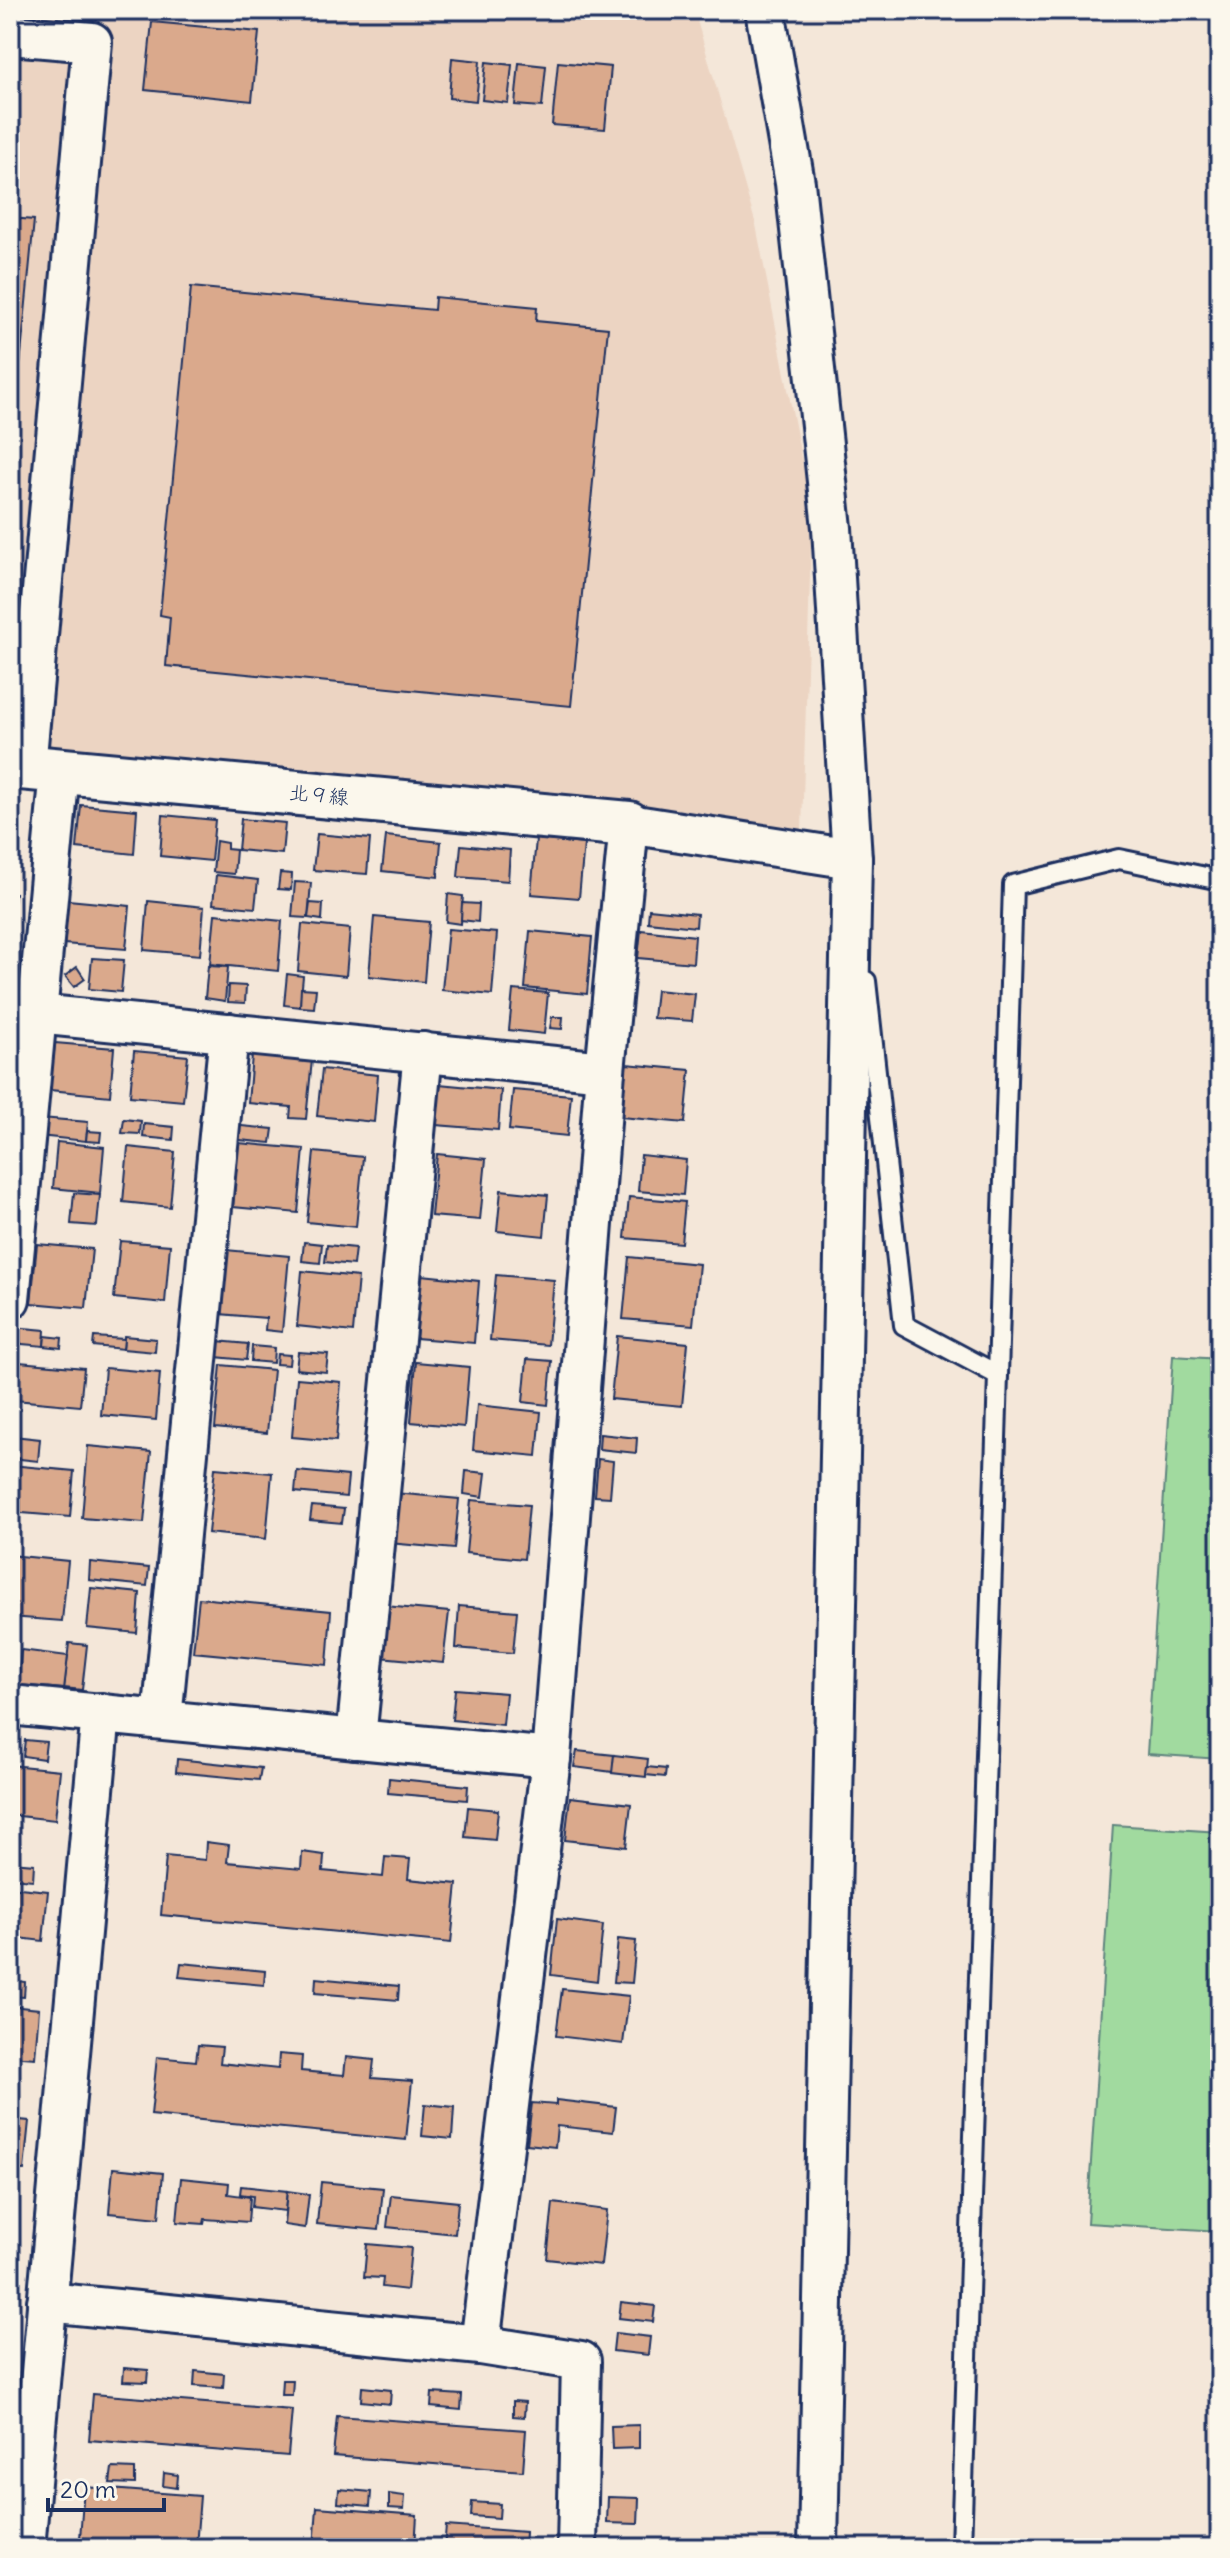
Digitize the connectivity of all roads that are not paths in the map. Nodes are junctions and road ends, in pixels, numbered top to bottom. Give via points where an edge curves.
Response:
1 (765, 10) edge
2 (10, 35) edge
3 (32, 768) edge
4 (629, 824) junction
5 (852, 859) junction
6 (1220, 880) edge
7 (37, 1014) junction
8 (229, 1033) junction
9 (423, 1052) junction
10 (605, 1071) junction
11 (10, 1299) edge
12 (998, 1375) junction
13 (10, 1705) edge
14 (101, 1713) junction
15 (162, 1719) junction
16 (356, 1739) junction
17 (551, 1758) junction
18 (47, 2302) junction
19 (480, 2345) junction
20 (23, 2429) edge
21 (25, 2548) edge
22 (577, 2548) edge
23 (818, 2548) edge
24 (961, 2548) edge

1 - 5 street via 795,183 828,497
2 - 3 street via 92,42
3 - 4 street, 北９線
3 - 7 street
4 - 5 street
4 - 10 street
5 - 12 lane via 904,1325
5 - 23 street
6 - 12 lane via 1119,859 1013,885
7 - 8 street
7 - 11 street
8 - 9 street
8 - 15 street
9 - 10 street
9 - 16 street
10 - 17 street
12 - 24 lane
13 - 14 street
14 - 15 street
14 - 18 street
15 - 16 street
16 - 17 street
17 - 19 street
18 - 19 street
18 - 20 street
19 - 22 street via 581,2361
20 - 21 street

